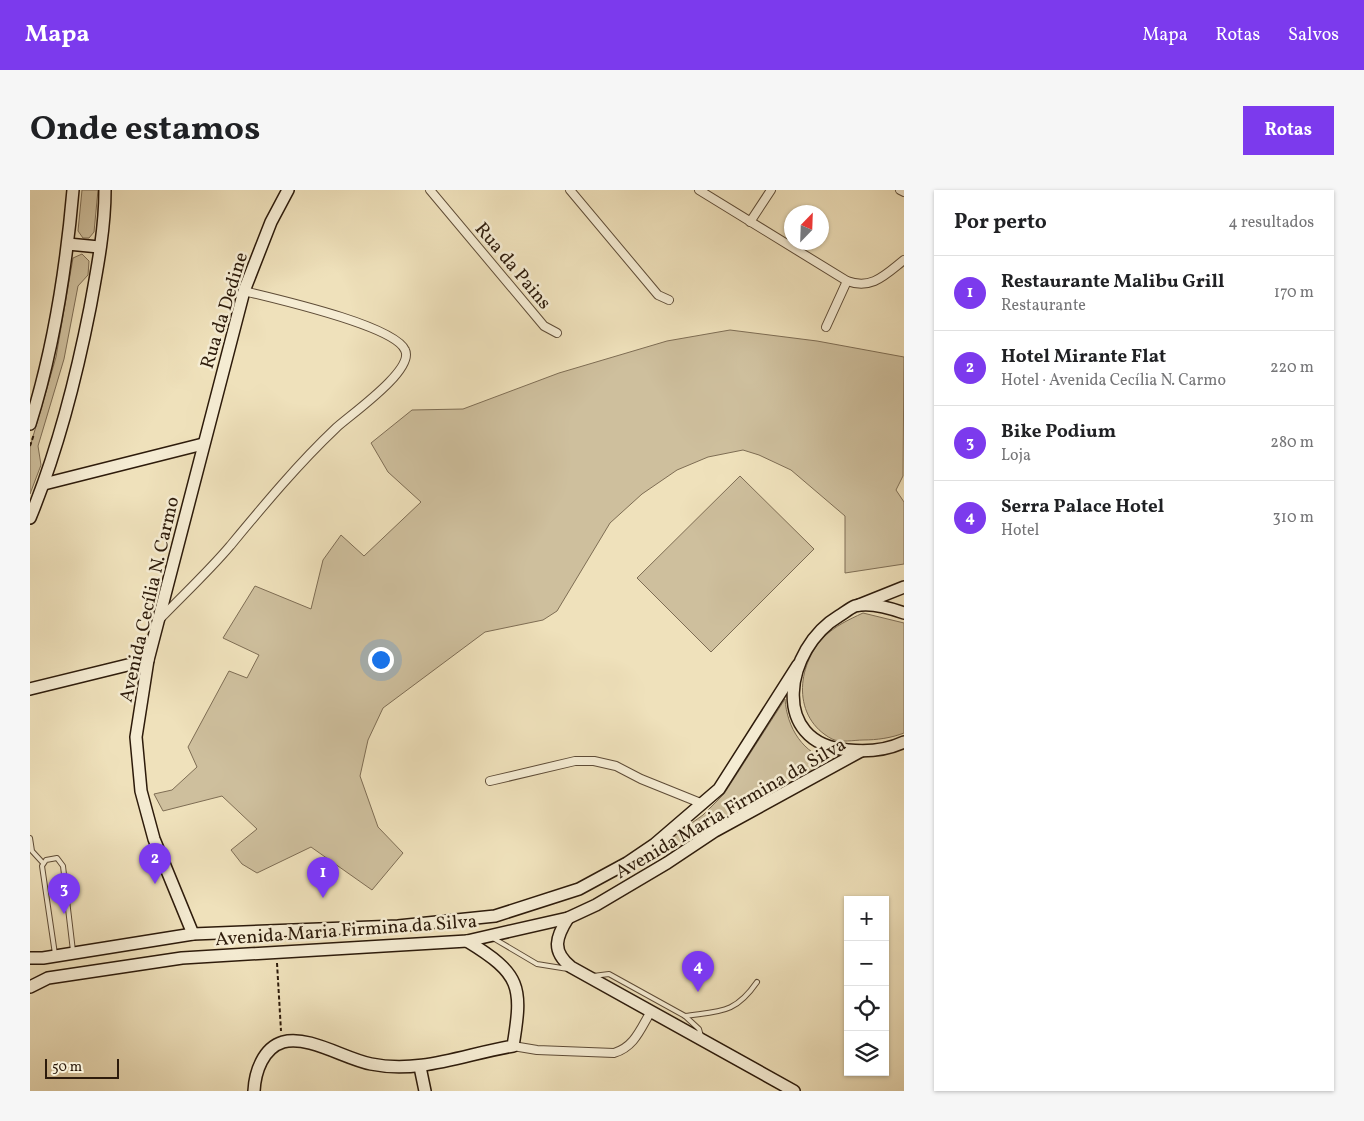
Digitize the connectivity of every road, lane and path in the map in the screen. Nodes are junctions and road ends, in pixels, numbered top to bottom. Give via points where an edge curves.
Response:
1 (73, 190) edge
2 (105, 190) edge
3 (288, 190) edge
4 (430, 190) edge
5 (570, 190) edge
6 (699, 190) edge
7 (771, 190) edge
8 (900, 190) edge
9 (904, 192) edge
10 (750, 222) junction
11 (68, 244) junction
12 (99, 248) junction
13 (904, 260) edge
14 (847, 281) junction
15 (244, 291) junction
16 (669, 300) dead end
17 (826, 327) dead end
18 (556, 333) dead end
19 (30, 424) edge
20 (203, 444) junction
21 (44, 484) junction
22 (30, 518) edge
23 (904, 587) edge
24 (855, 606) junction
25 (904, 613) edge
26 (158, 621) junction
27 (148, 660) junction
28 (798, 665) junction
29 (30, 689) edge
30 (901, 746) edge
31 (861, 751) junction
32 (490, 780) dead end
33 (703, 804) junction
34 (30, 838) edge
35 (655, 844) junction
36 (43, 863) junction
37 (668, 863) junction
38 (495, 916) junction
39 (568, 918) junction
40 (193, 934) junction
41 (496, 935) junction
42 (180, 937) junction
43 (467, 941) junction
44 (100, 949) junction
45 (277, 951) junction
46 (74, 952) junction
47 (56, 956) junction
48 (30, 958) edge
49 (182, 958) junction
50 (102, 970) junction
51 (575, 970) junction
52 (77, 973) junction
53 (587, 977) junction
54 (756, 982) dead end
55 (30, 987) edge
56 (650, 1013) junction
57 (685, 1016) junction
58 (703, 1041) junction
59 (282, 1042) junction
60 (513, 1046) junction
61 (420, 1067) junction
62 (254, 1091) edge
63 (424, 1091) edge
64 (794, 1091) edge

1 - 11 main road
2 - 12 main road
3 - 15 main road, Rua da Dedine via 271,222
4 - 18 street, Rua da Pains via 544,326
5 - 16 street via 658,295
6 - 10 street
7 - 10 street
8 - 9 street
10 - 14 street
11 - 12 main road
11 - 19 main road via 45,377
12 - 21 main road via 82,347
13 - 14 street via 869,284
14 - 17 street
15 - 20 main road, Rua da Dedine
15 - 26 street via 349,319 397,340 407,358 403,367 308,456 228,548
20 - 21 main road
20 - 26 main road, Avenida Cecília N. Carmo
21 - 22 main road
23 - 24 main road
24 - 25 main road via 886,607
24 - 28 main road, Avenida Maria Firmina da Silva via 831,621 816,636
26 - 27 main road, Avenida Cecília N. Carmo
27 - 29 main road
27 - 40 main road, Avenida Cecília N. Carmo via 136,737 141,791 154,838
28 - 31 main road via 792,682 792,696 795,714 806,730 820,742 833,747
28 - 33 main road, Avenida Maria Firmina da Silva via 735,766 719,789
30 - 31 main road
31 - 37 main road, Avenida Maria Firmina da Silva via 715,832
32 - 33 street via 576,761 594,761 616,766
33 - 35 main road, Avenida Maria Firmina da Silva
34 - 36 lane via 32,851
35 - 37 main road
35 - 38 main road, Avenida Maria Firmina da Silva via 579,889
36 - 46 lane via 56,858 63,866
36 - 47 lane
37 - 39 main road, Avenida Maria Firmina da Silva
38 - 40 main road, Avenida Maria Firmina da Silva via 398,926
38 - 41 main road
39 - 41 main road, Avenida Maria Firmina da Silva
39 - 51 main road via 560,930 558,952 562,960
40 - 42 main road, Avenida Maria Firmina da Silva
41 - 43 main road, Avenida Maria Firmina da Silva
41 - 51 lane via 537,964
42 - 44 main road, Avenida Maria Firmina da Silva
42 - 49 main road
43 - 45 main road, Avenida Maria Firmina da Silva
43 - 60 main road via 496,961 517,987 519,1004
44 - 46 main road, Avenida Maria Firmina da Silva
44 - 50 main road
45 - 49 main road, Avenida Maria Firmina da Silva
45 - 59 path
46 - 47 main road, Avenida Maria Firmina da Silva
46 - 52 main road
47 - 48 main road, Avenida Maria Firmina da Silva
49 - 50 main road, Avenida Maria Firmina da Silva
50 - 52 main road, Avenida Maria Firmina da Silva
51 - 53 main road
52 - 55 main road, Avenida Maria Firmina da Silva via 48,978
53 - 56 main road
53 - 57 lane via 609,974
54 - 57 lane via 734,1007
56 - 58 main road
56 - 60 street via 632,1043 614,1053
57 - 58 lane via 699,1028
58 - 64 main road
59 - 61 main road via 294,1040 318,1045 370,1064
59 - 62 main road via 270,1050 259,1064
60 - 61 main road
61 - 63 main road

